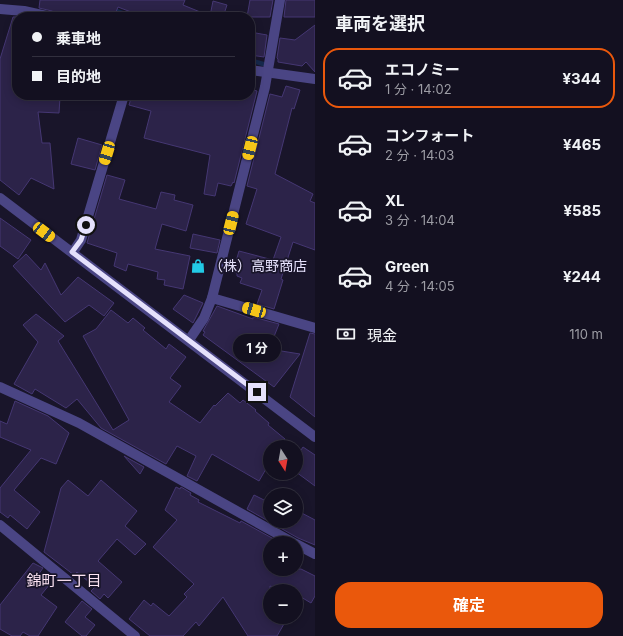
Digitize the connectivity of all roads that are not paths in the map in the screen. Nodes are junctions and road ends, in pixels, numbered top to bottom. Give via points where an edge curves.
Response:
1 (280, 0) edge
2 (0, 9) edge
3 (28, 12) edge
4 (255, 71) edge
5 (268, 72) junction
6 (315, 79) edge
7 (123, 100) edge
8 (0, 198) edge
9 (72, 252) junction
10 (212, 298) junction
11 (315, 328) edge
12 (188, 340) junction
13 (0, 387) edge
14 (315, 436) edge
15 (0, 525) edge
16 (282, 536) edge
17 (303, 547) edge
18 (315, 554) edge
19 (135, 636) edge

1 - 5 street
2 - 3 street
4 - 5 street
5 - 6 street
5 - 10 street
7 - 9 street via 81,240
8 - 9 street
9 - 12 street
10 - 11 street
10 - 12 street via 204,318
12 - 14 street
13 - 16 street via 79,423
15 - 19 street
17 - 18 street

